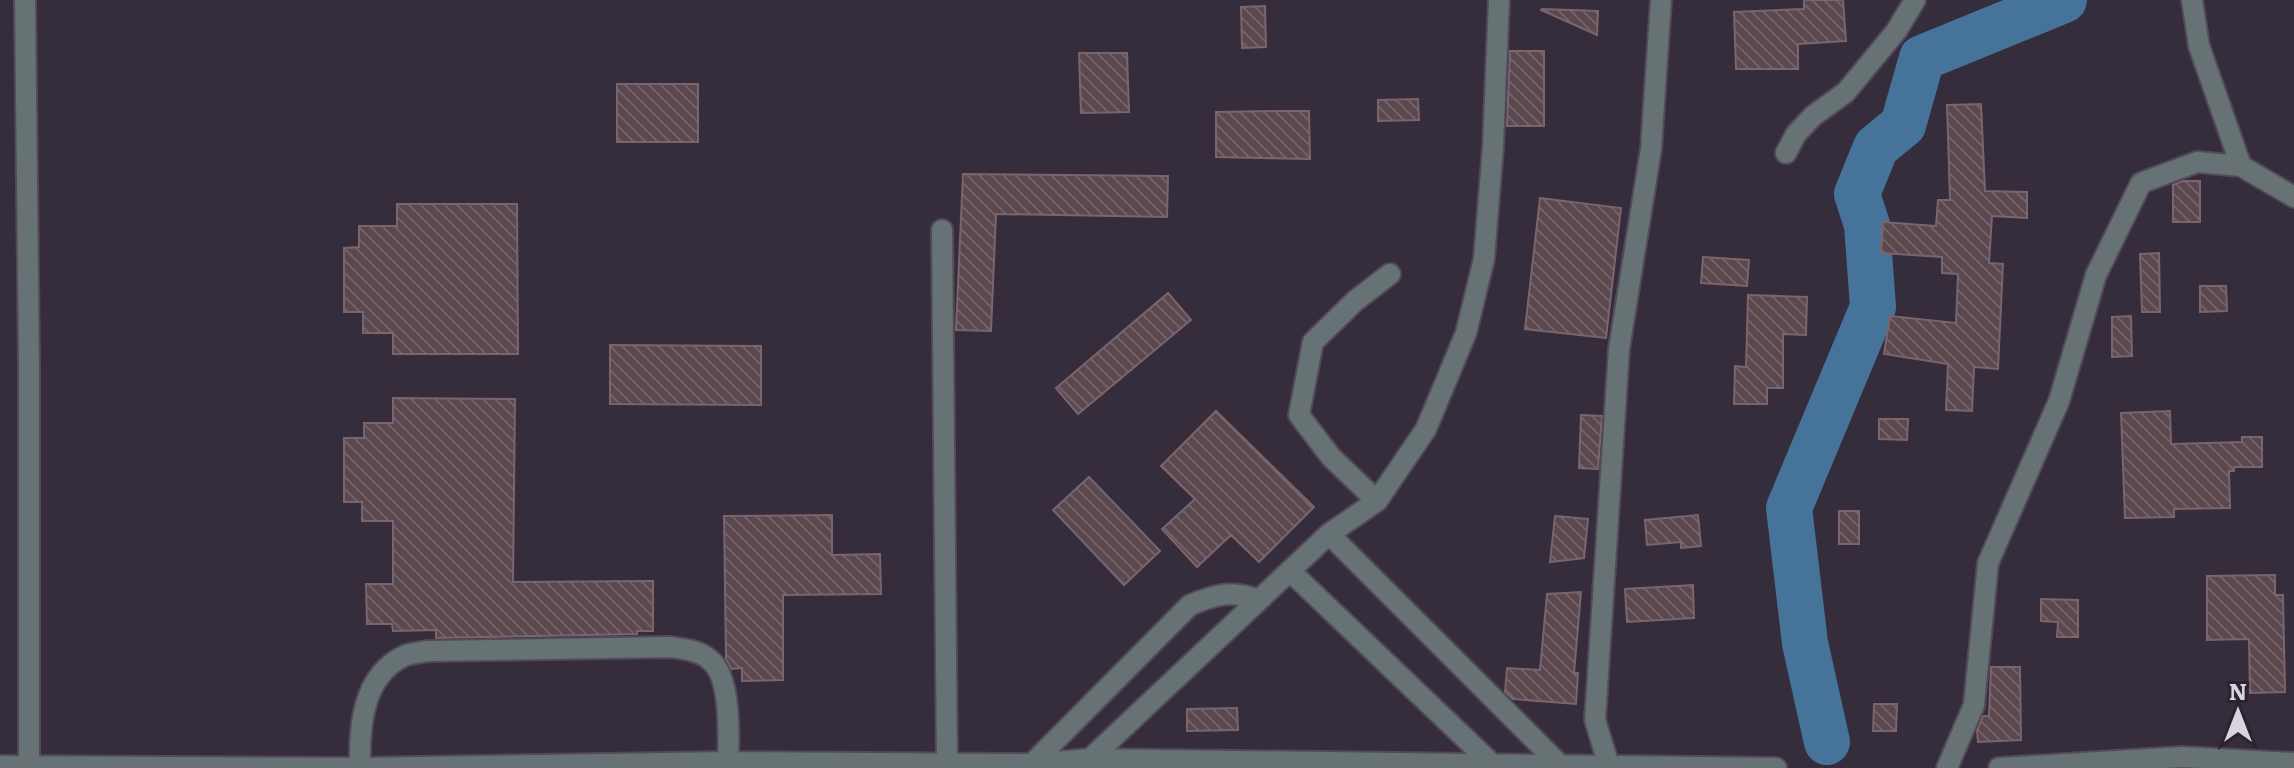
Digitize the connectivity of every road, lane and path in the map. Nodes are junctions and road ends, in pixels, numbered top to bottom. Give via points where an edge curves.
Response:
1 (25, 0) edge
2 (1499, 0) edge
3 (1661, 0) edge
4 (1915, 0) edge
5 (2192, 0) edge
6 (1786, 153) dead end
7 (2241, 166) junction
8 (2294, 197) edge
9 (942, 230) dead end
10 (1390, 274) dead end
11 (1377, 501) junction
12 (1329, 534) junction
13 (1290, 571) junction
14 (1259, 600) junction
15 (1090, 759) junction
16 (2294, 763) edge
17 (733, 764) edge
18 (947, 764) junction
19 (1032, 764) junction
20 (1492, 764) junction
21 (0, 766) edge
22 (1561, 766) edge
23 (1609, 766) junction
24 (29, 768) edge
25 (360, 768) edge
26 (1776, 768) edge
27 (1947, 768) edge
28 (1999, 768) edge
29 (2017, 768) edge

1 - 24 street
2 - 11 street via 1484,259 1466,333 1426,429
3 - 23 street via 1651,149 1619,349 1595,720
4 - 6 street via 1846,92 1813,116
5 - 7 street via 2199,46
7 - 8 street
7 - 27 street via 2197,162 2141,183 2096,275 2059,401 1988,563 1974,705
9 - 18 street
10 - 11 street via 1313,342 1299,415 1331,457
11 - 12 street
12 - 13 street
12 - 22 street
13 - 14 street
13 - 20 street
14 - 15 street
14 - 19 street via 1218,594 1190,605
15 - 19 street
15 - 20 street
16 - 29 street via 2182,757
17 - 18 street
17 - 25 street
17 - 25 street via 724,684 712,661 669,647 429,651 404,656 367,698 359,731
18 - 19 street
20 - 22 street
21 - 24 street
22 - 23 street
23 - 26 street
24 - 25 street
28 - 29 street

